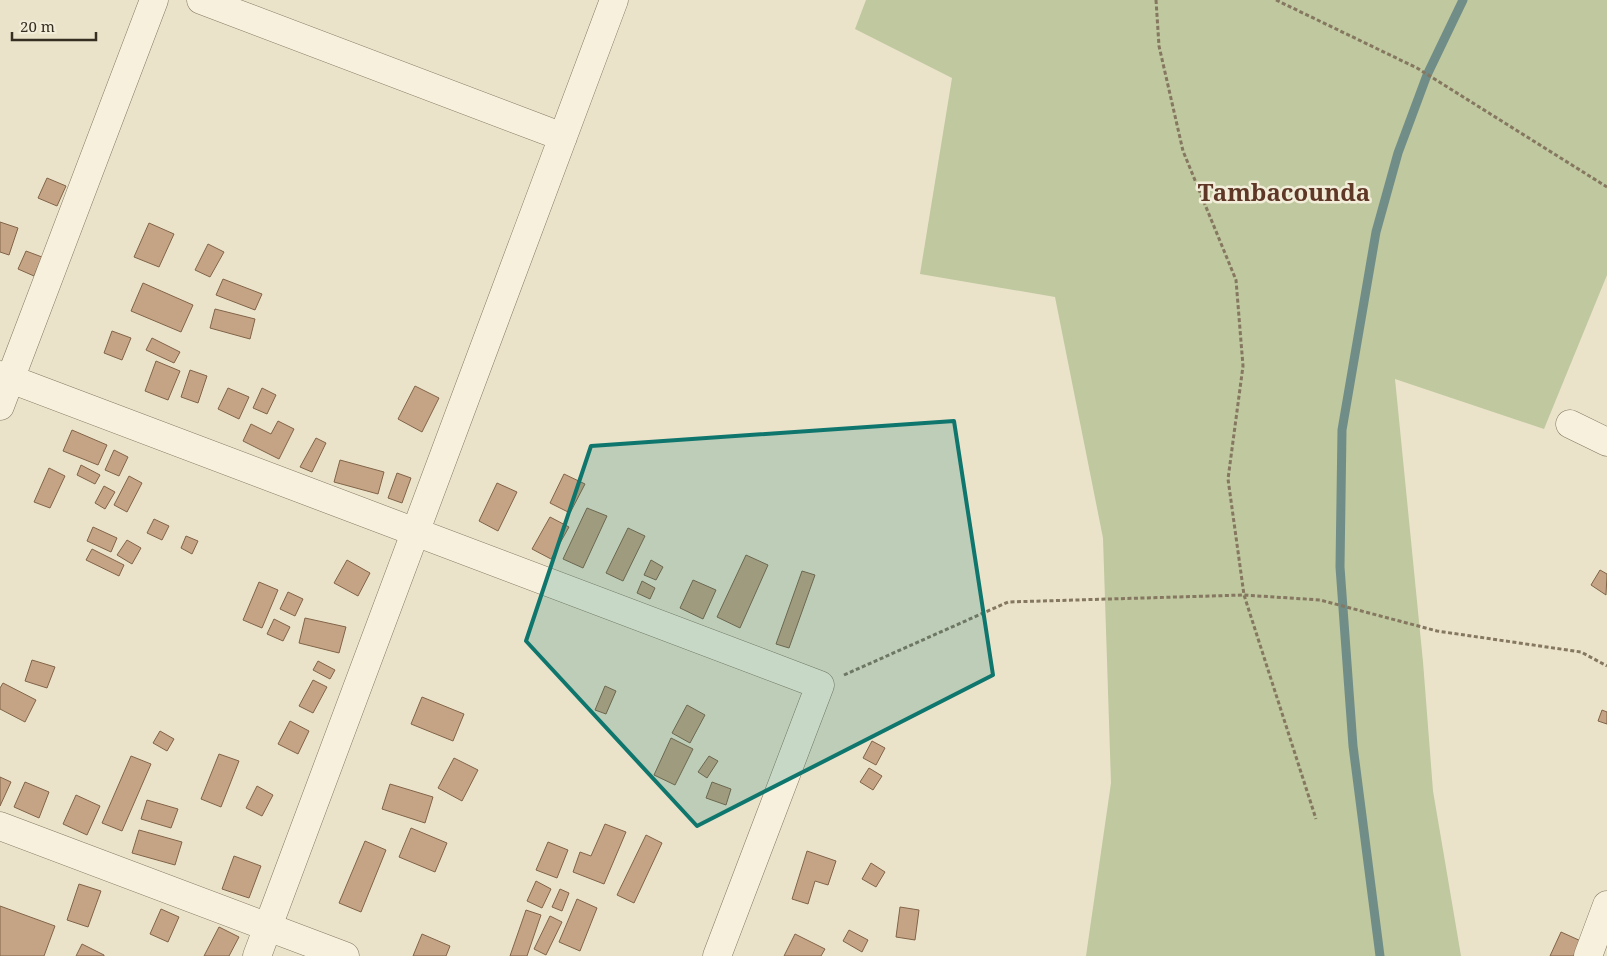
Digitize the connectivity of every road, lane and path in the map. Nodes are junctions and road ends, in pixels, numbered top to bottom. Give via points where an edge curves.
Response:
1 (154, 0) edge
2 (201, 0) edge
3 (614, 0) edge
4 (1156, 0) edge
5 (1276, 0) edge
6 (563, 137) junction
7 (1607, 187) edge
8 (5, 377) edge
9 (0, 406) edge
10 (1570, 424) dead end
11 (1607, 442) edge
12 (416, 531) junction
13 (1244, 594) junction
14 (1607, 666) edge
15 (820, 685) junction
16 (1316, 819) dead end
17 (0, 826) edge
18 (1606, 908) edge
19 (268, 927) junction
20 (257, 956) edge
21 (345, 956) edge
22 (717, 956) edge
23 (1588, 956) edge

1 - 8 street
2 - 6 street
3 - 6 street
4 - 13 path via 1159,46 1183,151 1236,280 1243,366 1228,479
5 - 7 path via 1417,68
6 - 12 street
8 - 9 street
8 - 12 street
10 - 11 street
12 - 15 street
12 - 19 street
13 - 14 path via 1320,600 1437,631 1581,652
13 - 15 path via 1008,602
13 - 16 path
15 - 22 street
17 - 19 street
18 - 23 street
19 - 20 street
19 - 21 street

